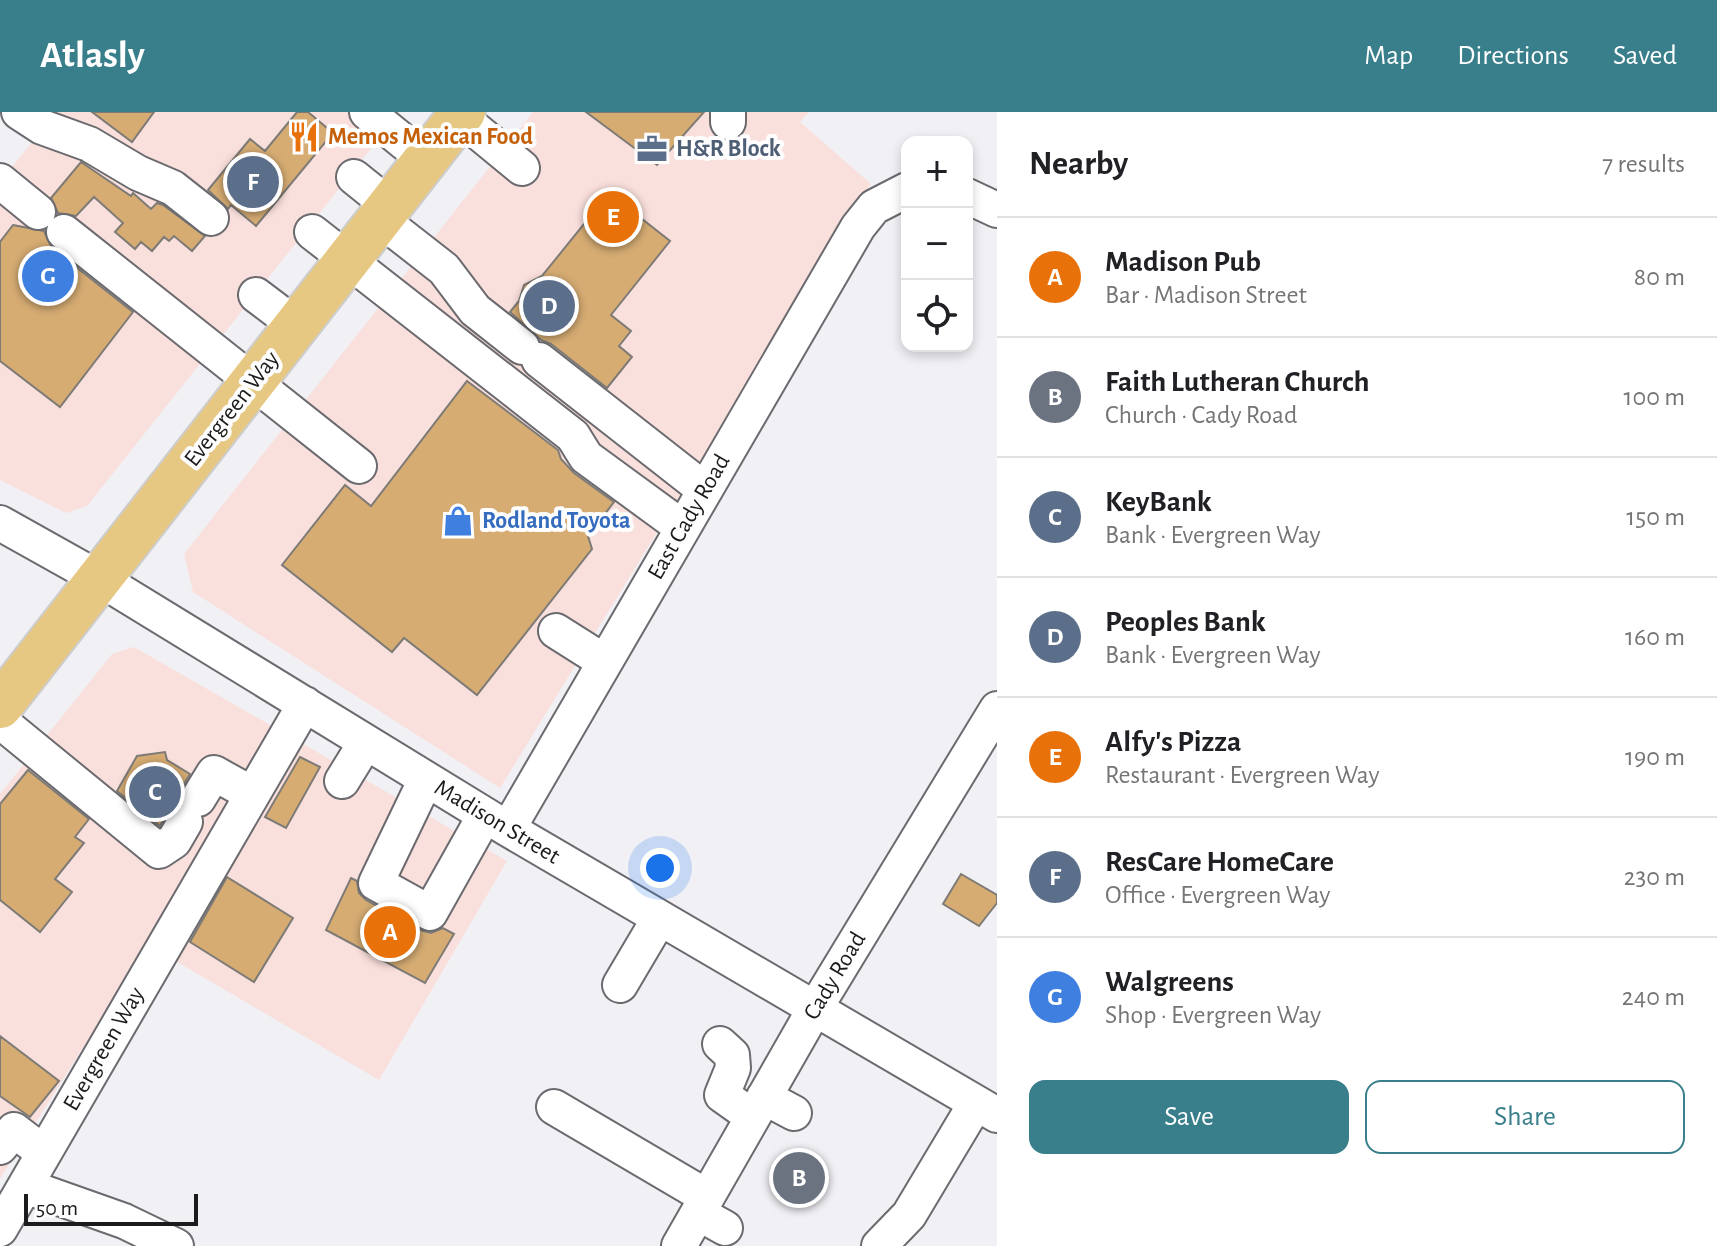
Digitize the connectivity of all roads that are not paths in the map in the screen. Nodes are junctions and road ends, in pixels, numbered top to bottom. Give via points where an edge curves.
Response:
1 (19, 112) edge
2 (367, 112) edge
3 (462, 114) edge
4 (0, 137) edge
5 (426, 160) junction
6 (522, 168) dead end
7 (354, 177) dead end
8 (0, 181) edge
9 (901, 193) edge
10 (973, 199) edge
11 (997, 210) edge
12 (385, 212) junction
13 (211, 218) dead end
14 (312, 232) dead end
15 (349, 259) junction
16 (256, 295) dead end
17 (297, 326) junction
18 (254, 382) junction
19 (359, 466) dead end
20 (705, 490) junction
21 (0, 523) edge
22 (683, 528) junction
23 (100, 579) junction
24 (556, 631) dead end
25 (605, 662) junction
26 (305, 704) junction
27 (0, 706) edge
28 (997, 709) edge
29 (0, 721) edge
30 (366, 742) junction
31 (426, 779) junction
32 (342, 781) dead end
33 (252, 794) junction
34 (496, 822) junction
35 (659, 919) junction
36 (620, 985) dead end
37 (814, 1010) junction
38 (720, 1044) dead end
39 (554, 1107) dead end
40 (770, 1109) junction
41 (986, 1109) edge
42 (0, 1147) edge
43 (44, 1153) junction
44 (9, 1206) edge
45 (710, 1213) junction
46 (176, 1246) edge
47 (679, 1246) edge
48 (879, 1246) edge

1 - 4 street
1 - 13 street via 173,188
2 - 5 street
3 - 5 main road, Evergreen Way
3 - 6 street
5 - 12 main road, Evergreen Way
7 - 12 street
8 - 18 street
9 - 20 street, East Cady Road via 858,216 719,442
10 - 11 street
12 - 15 main road, Evergreen Way
12 - 20 street via 444,269 475,310
14 - 15 street
15 - 17 main road, Evergreen Way
15 - 22 street via 573,436 586,457
16 - 17 street
17 - 18 main road, Evergreen Way
18 - 19 street
18 - 23 main road, Evergreen Way
20 - 22 street, East Cady Road
21 - 23 street, Madison Street
22 - 25 street, East Cady Road
23 - 26 street, Madison Street
23 - 27 main road, Evergreen Way
24 - 25 street
25 - 34 street, East Cady Road
26 - 30 street, Madison Street
26 - 33 street, Evergreen Way
28 - 37 street, Cady Road
29 - 33 street via 159,851 174,841 199,798
30 - 31 street, Madison Street
30 - 32 street
31 - 34 street, Madison Street
31 - 34 street, East Cady Road via 376,883 430,913
33 - 43 street, Evergreen Way via 224,853 164,918 78,1068
34 - 35 street, Madison Street
35 - 36 street
35 - 37 street, Madison Street
37 - 40 street, Cady Road
37 - 41 street, Madison Street
38 - 40 street via 732,1055 733,1068 722,1095
39 - 45 street
40 - 45 street, Cady Road
41 - 48 street via 921,1180 909,1215
42 - 43 street via 14,1130
43 - 44 street, Evergreen Way
44 - 46 street via 124,1221
45 - 47 street, Cady Road

